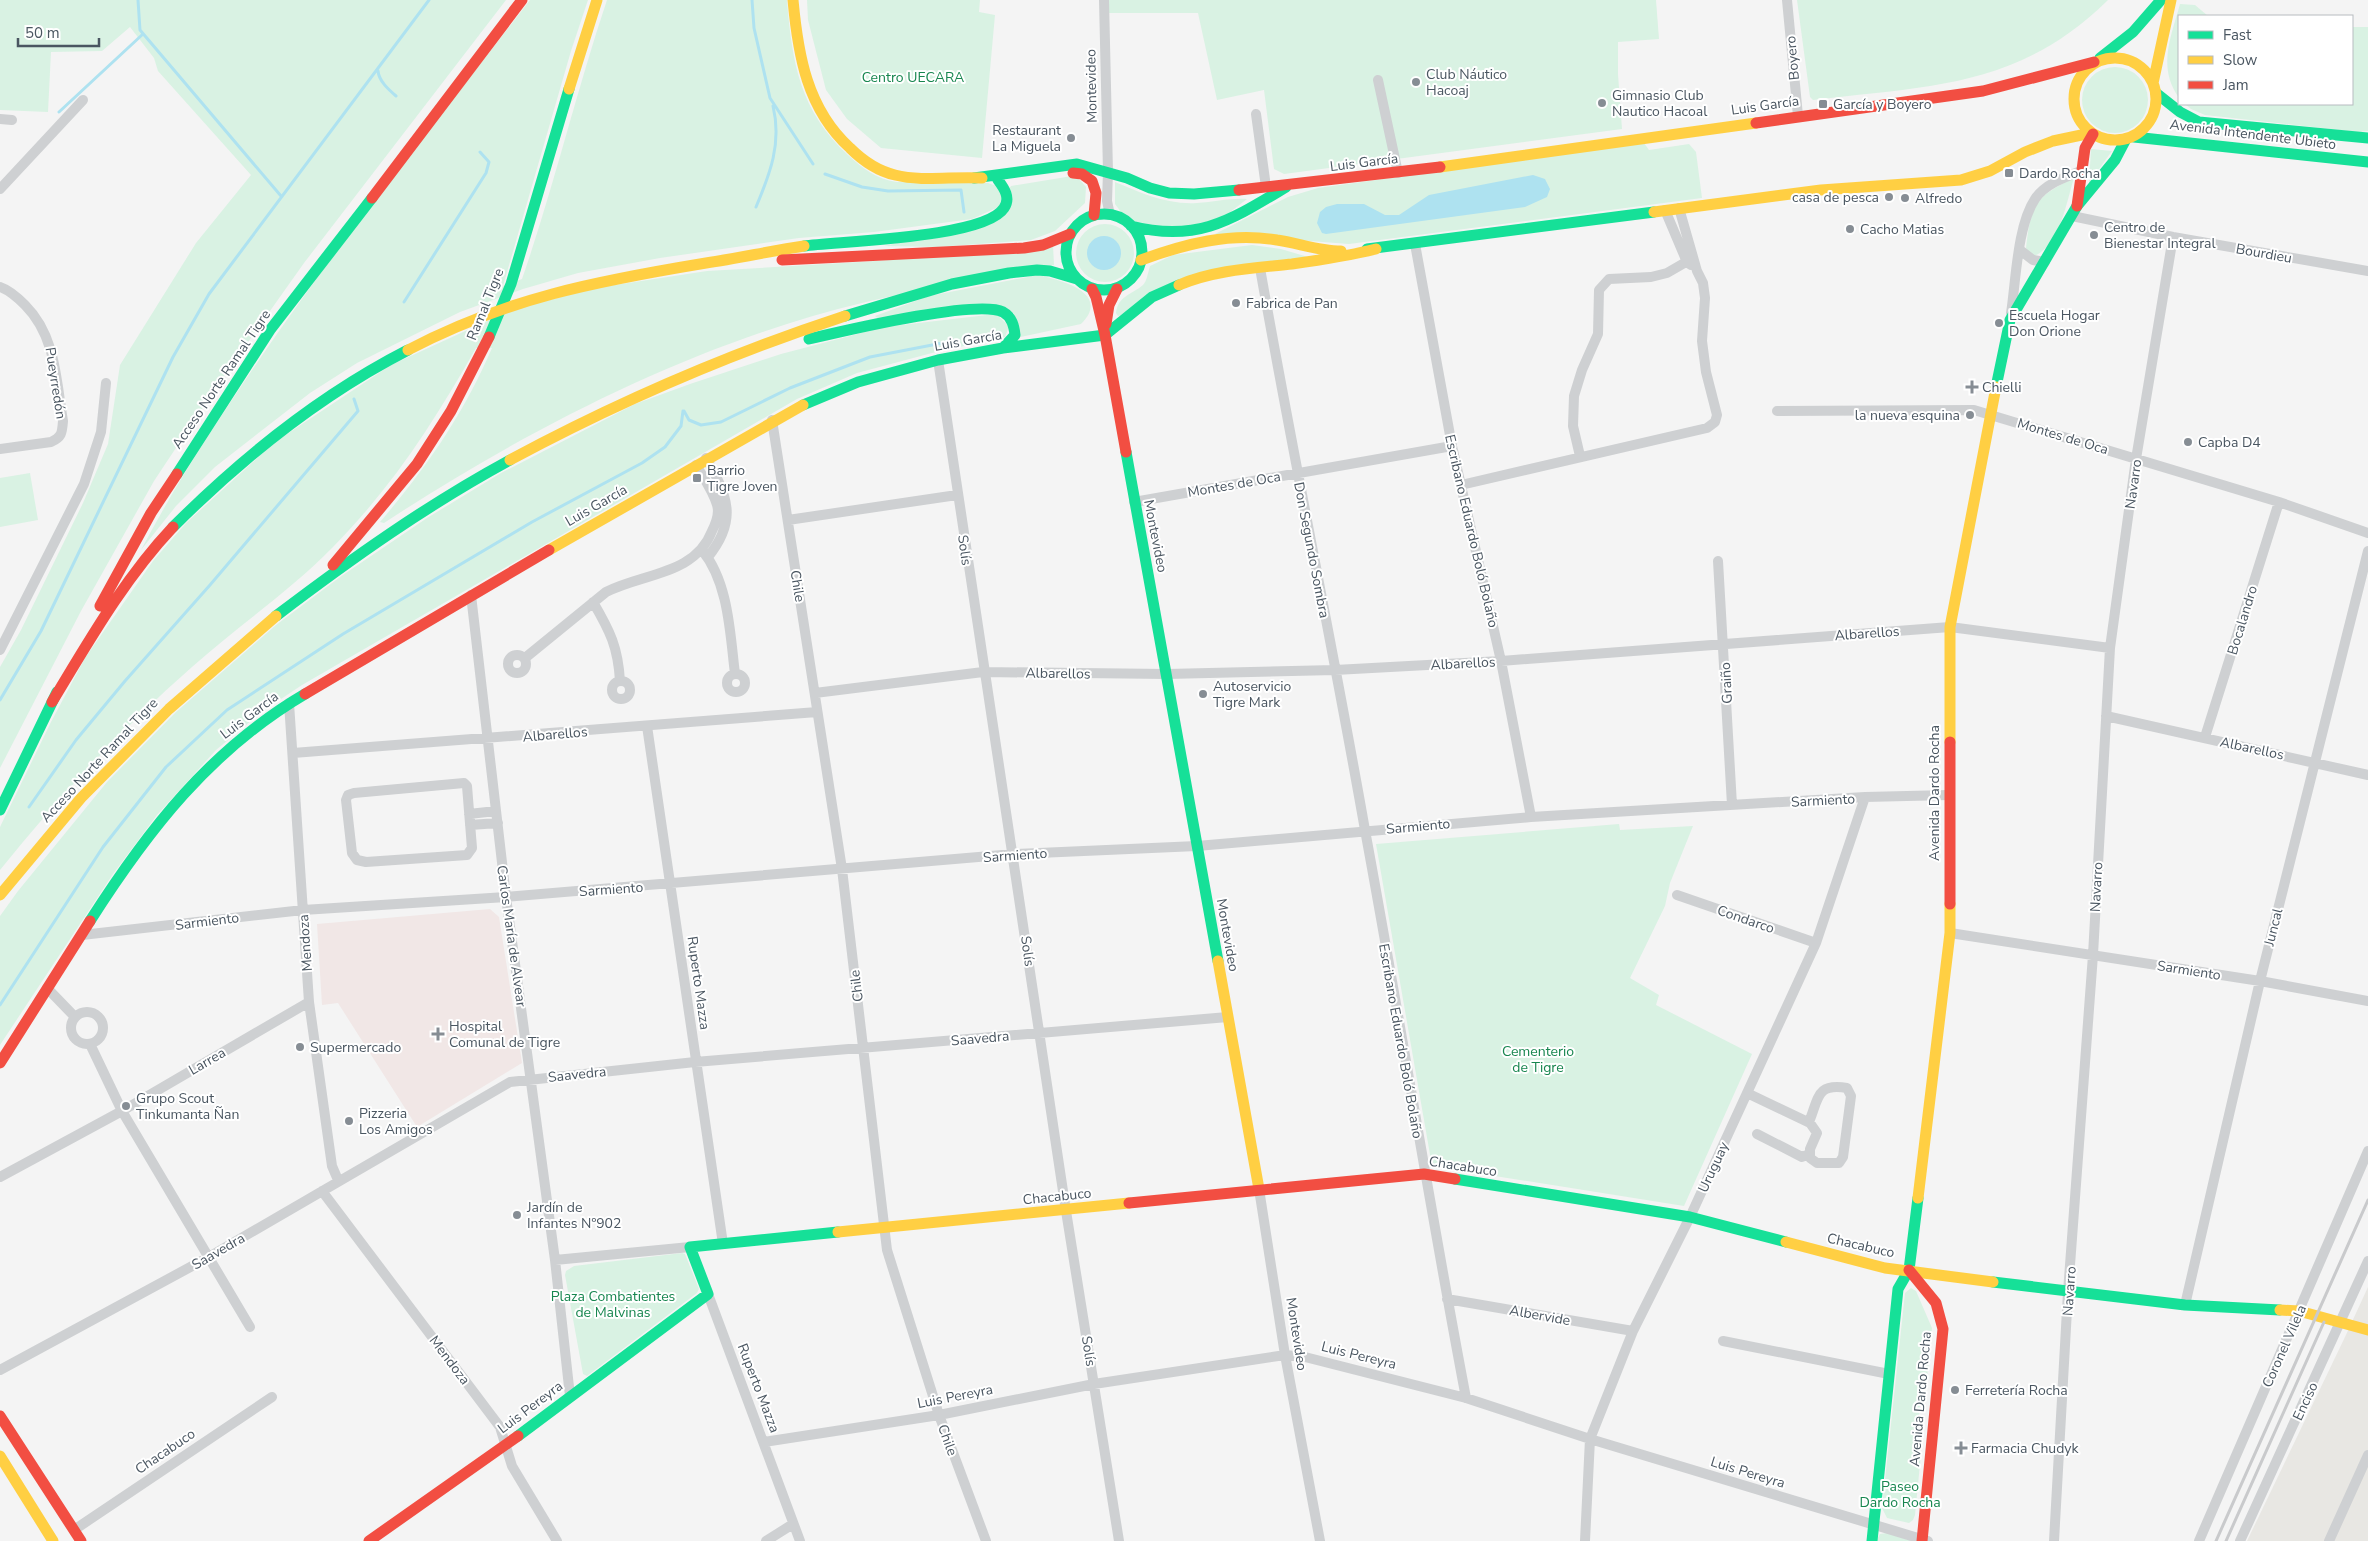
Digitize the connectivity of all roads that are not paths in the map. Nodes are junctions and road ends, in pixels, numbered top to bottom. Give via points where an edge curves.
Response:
1 (522, 0) edge
2 (597, 0) edge
3 (793, 0) edge
4 (1104, 0) edge
5 (1787, 0) edge
6 (2161, 0) edge
7 (2171, 0) edge
8 (2097, 61) junction
9 (1378, 80) dead end
10 (2155, 88) junction
11 (83, 100) dead end
12 (1256, 114) dead end
13 (1798, 116) junction
14 (0, 118) edge
15 (12, 120) dead end
16 (2092, 134) junction
17 (2130, 138) junction
18 (2368, 138) edge
19 (2368, 162) edge
20 (2081, 171) junction
21 (1108, 172) junction
22 (1398, 173) junction
23 (974, 178) junction
24 (998, 180) junction
25 (1266, 186) junction
26 (1288, 186) junction
27 (1096, 188) junction
28 (0, 189) edge
29 (1679, 208) junction
30 (1665, 210) junction
31 (2074, 211) junction
32 (1110, 214) junction
33 (1094, 215) junction
34 (1132, 226) junction
35 (1070, 234) junction
36 (2173, 237) junction
37 (1415, 244) junction
38 (1376, 249) junction
39 (2020, 250) junction
40 (1141, 260) junction
41 (1690, 260) junction
42 (2045, 262) junction
43 (707, 263) junction
44 (1260, 268) junction
45 (2368, 271) edge
46 (1076, 279) junction
47 (0, 287) edge
48 (1117, 288) junction
49 (1092, 289) junction
50 (1100, 310) junction
51 (2010, 320) junction
52 (1105, 335) junction
53 (1074, 338) junction
54 (1003, 348) junction
55 (723, 360) junction
56 (938, 360) junction
57 (106, 382) dead end
58 (1777, 411) dead end
59 (1990, 414) junction
60 (772, 420) junction
61 (1452, 446) junction
62 (0, 449) edge
63 (1580, 456) junction
64 (2136, 459) junction
65 (701, 462) junction
66 (1296, 473) junction
67 (1461, 485) junction
68 (957, 495) junction
69 (1134, 502) junction
70 (2279, 502) junction
71 (788, 520) junction
72 (2368, 533) edge
73 (2368, 550) edge
74 (705, 553) junction
75 (1718, 561) dead end
76 (322, 579) junction
77 (472, 595) junction
78 (592, 602) junction
79 (1950, 627) junction
80 (1724, 643) junction
81 (2110, 648) junction
82 (0, 650) edge
83 (525, 658) dead end
84 (1501, 661) junction
85 (1336, 670) junction
86 (983, 672) junction
87 (735, 674) dead end
88 (1167, 674) junction
89 (620, 681) dead end
90 (815, 693) junction
91 (52, 702) junction
92 (289, 703) junction
93 (817, 712) junction
94 (2106, 716) junction
95 (647, 726) junction
96 (2205, 737) junction
97 (488, 739) junction
98 (293, 753) junction
99 (2316, 762) junction
100 (2368, 775) edge
101 (1949, 795) junction
102 (1865, 797) junction
103 (1732, 805) junction
104 (0, 810) edge
105 (496, 811) junction
106 (469, 814) junction
107 (1531, 817) junction
108 (498, 823) junction
109 (470, 825) junction
110 (1366, 831) junction
111 (1196, 846) junction
112 (1014, 854) junction
113 (842, 869) junction
114 (669, 884) junction
115 (0, 895) edge
116 (1677, 895) dead end
117 (506, 897) junction
118 (302, 910) junction
119 (1950, 933) junction
120 (82, 935) junction
121 (1816, 943) junction
122 (2093, 955) junction
123 (2260, 981) junction
124 (47, 988) junction
125 (2368, 1000) edge
126 (309, 1002) junction
127 (1228, 1016) junction
128 (75, 1017) junction
129 (1040, 1033) junction
130 (90, 1044) junction
131 (863, 1048) junction
132 (695, 1062) junction
133 (0, 1063) edge
134 (531, 1078) junction
135 (1747, 1093) junction
136 (122, 1111) junction
137 (1808, 1122) junction
138 (1757, 1134) dead end
139 (2368, 1151) edge
140 (1809, 1154) junction
141 (1424, 1174) junction
142 (0, 1177) edge
143 (338, 1180) junction
144 (1259, 1189) junction
145 (322, 1190) junction
146 (1066, 1211) junction
147 (1690, 1217) junction
148 (885, 1229) junction
149 (723, 1244) junction
150 (690, 1247) junction
151 (207, 1258) junction
152 (555, 1260) junction
153 (2368, 1261) edge
154 (1909, 1270) junction
155 (2068, 1292) junction
156 (708, 1294) junction
157 (1447, 1299) junction
158 (2185, 1305) junction
159 (2299, 1311) junction
160 (2342, 1322) junction
161 (250, 1327) dead end
162 (2368, 1330) edge
163 (1633, 1331) junction
164 (1723, 1341) dead end
165 (1284, 1355) junction
166 (0, 1370) edge
167 (1889, 1374) junction
168 (1094, 1384) junction
169 (570, 1396) junction
170 (272, 1397) dead end
171 (1466, 1398) junction
172 (939, 1415) junction
173 (0, 1416) edge
174 (1590, 1439) junction
175 (764, 1442) junction
176 (505, 1445) junction
177 (2368, 1455) edge
178 (0, 1456) edge
179 (793, 1524) junction
180 (1874, 1526) junction
181 (74, 1530) junction
182 (1924, 1540) edge
183 (53, 1541) edge
184 (81, 1541) edge
185 (370, 1541) edge
186 (557, 1541) edge
187 (766, 1541) edge
188 (800, 1541) edge
189 (986, 1541) edge
190 (1119, 1541) edge
191 (1320, 1541) edge
192 (1585, 1541) edge
193 (1872, 1541) edge
194 (2054, 1541) edge
195 (2199, 1541) edge
196 (2240, 1541) edge
197 (2329, 1541) edge

1 - 91 main road, Acceso Norte Ramal Tigre via 270,330 132,544
2 - 76 main road, Ramal Tigre via 511,284 484,349 451,411 417,464
3 - 23 main road, Luis García via 805,83 814,106 847,147 872,165 896,175
4 - 21 street, Montevideo
5 - 13 street, Boyero
6 - 8 main road, Luis García via 2133,32
7 - 10 main road
8 - 10 main road via 2117,58 2132,61 2141,66
8 - 13 main road, Luis García via 1983,91
8 - 16 main road via 2080,78 2074,96 2077,115
9 - 22 street
10 - 17 main road via 2155,111 2151,120
10 - 18 main road, Avenida Intendente Ubieto via 2180,112 2199,122
11 - 28 street
12 - 25 street
13 - 22 main road, Luis García
14 - 15 street
16 - 17 main road via 2106,139
16 - 20 main road, Avenida Dardo Rocha via 2085,148
16 - 29 main road via 2053,141 1990,171 1961,180 1821,190
17 - 19 main road, Avenida Intendente Ubieto
17 - 31 main road, Avenida Dardo Rocha
20 - 31 main road, Avenida Dardo Rocha
20 - 39 street, Avenida Dardo Rocha via 2054,183 2036,198 2028,215
21 - 23 main road, Luis García via 1067,164
21 - 25 main road, Luis García via 1170,193 1194,194
21 - 27 street
21 - 32 street, Montevideo
22 - 26 main road, Luis García
23 - 24 main road, Luis García
24 - 27 main road, Luis García via 1082,173 1093,181
24 - 43 main road via 1006,188 1006,204 998,214 978,224 904,236 819,244
25 - 26 main road, Luis García
26 - 34 main road, Luis García via 1202,231 1152,233
27 - 33 main road
29 - 30 main road
29 - 41 street
30 - 37 main road
30 - 41 street
31 - 36 street, Bourdieu
31 - 42 main road, Avenida Dardo Rocha
32 - 33 main road
32 - 34 main road
33 - 35 main road via 1084,219
34 - 40 main road via 1141,242
35 - 43 main road via 1043,245 1024,248
35 - 46 main road via 1065,253
36 - 45 street, Bourdieu
36 - 64 street, Navarro
37 - 38 main road
37 - 61 street, Escribano Eduardo Boló Bolaño
38 - 40 main road via 1329,252 1277,240 1243,238 1186,246
38 - 44 main road via 1349,257
39 - 42 street via 2033,260
39 - 51 street, Avenida Dardo Rocha
40 - 48 main road via 1132,278
41 - 63 street via 1667,273 1651,277 1609,279 1599,290 1598,334 1574,396 1573,426
41 - 63 street via 1703,283 1702,341 1717,415 1715,422 1707,428
42 - 51 main road, Avenida Dardo Rocha
43 - 91 main road via 583,284 521,302 471,320 404,352 336,391 284,427 233,470 141,563 109,607
44 - 52 main road via 1207,277 1159,293
44 - 66 street, Don Segundo Sombra
46 - 49 main road
46 - 55 main road via 1038,270 960,282 781,337
47 - 62 street, Pueyrredón via 35,315 51,345 63,421 62,433 51,442
48 - 49 main road
48 - 52 main road, Montevideo via 1109,305
49 - 50 main road, Montevideo
50 - 52 main road, Montevideo
50 - 53 main road via 1091,328
51 - 59 main road, Avenida Dardo Rocha
52 - 53 main road, Luis García
52 - 69 main road, Montevideo
53 - 54 main road, Luis García
54 - 55 main road via 1015,335 1010,318 996,309 963,310 882,323
54 - 56 main road, Luis García
55 - 76 main road via 566,428 476,478
56 - 60 main road, Luis García via 858,382
56 - 68 street, Solís
57 - 82 street via 101,432 84,484
58 - 59 street, Montes de Oca via 1974,410
59 - 64 street, Montes de Oca
59 - 79 main road, Avenida Dardo Rocha
60 - 65 main road, Luis García
60 - 71 street, Chile
61 - 66 street, Montes de Oca
61 - 67 street, Escribano Eduardo Boló Bolaño
63 - 67 street
64 - 70 street, Montes de Oca
64 - 81 street, Navarro
65 - 74 street via 718,507 717,520
65 - 77 main road, Luis García
66 - 69 street, Montes de Oca
66 - 85 street, Don Segundo Sombra
67 - 84 street, Escribano Eduardo Boló Bolaño
68 - 71 street
68 - 86 street, Solís
69 - 88 main road, Montevideo
70 - 72 street, Montes de Oca
70 - 96 street, Bocalandro
71 - 90 street, Chile
73 - 99 street, Juncal
74 - 78 street via 674,568 619,585
74 - 87 street via 727,612
75 - 80 street, Graiño
76 - 115 main road, Acceso Norte Ramal Tigre via 231,653 150,726 58,824
77 - 92 main road, Luis García
77 - 97 street, Carlos María de Alvear
78 - 83 street
78 - 89 street via 616,644
79 - 80 street, Albarellos
79 - 81 street, Albarellos
79 - 101 main road, Avenida Dardo Rocha
80 - 84 street, Albarellos
80 - 103 street, Graiño
81 - 94 street, Navarro
84 - 85 street, Albarellos
84 - 107 street, Escribano Eduardo Boló Bolaño
85 - 88 street, Albarellos
85 - 110 street, Don Segundo Sombra
86 - 88 street, Albarellos
86 - 90 street, Albarellos
86 - 112 street, Solís
88 - 111 main road, Montevideo
90 - 93 street, Chile
91 - 104 main road, Acceso Norte Ramal Tigre
92 - 98 street, Mendoza
92 - 120 main road, Luis García via 253,728 189,786 134,855
93 - 95 street, Albarellos
93 - 113 street, Chile
94 - 96 street, Albarellos
94 - 122 street, Navarro
95 - 97 street, Albarellos
95 - 114 street, Ruperto Mazza
96 - 99 street, Albarellos
97 - 98 street, Albarellos
97 - 105 street, Carlos María de Alvear
98 - 118 street, Mendoza
99 - 100 street, Albarellos
99 - 123 street, Juncal
101 - 102 street, Sarmiento
101 - 119 main road, Avenida Dardo Rocha
102 - 103 street, Sarmiento
102 - 121 street, Uruguay
103 - 107 street, Sarmiento
105 - 106 street
105 - 108 street, Carlos María de Alvear
106 - 109 street
106 - 109 street via 464,783 354,793 346,800 352,853 357,860 366,862 467,855 472,848
107 - 110 street, Sarmiento
108 - 109 street
108 - 117 street, Carlos María de Alvear
110 - 111 street, Sarmiento
110 - 141 street, Escribano Eduardo Boló Bolaño
111 - 112 street, Sarmiento
111 - 127 main road, Montevideo
112 - 113 street, Sarmiento
112 - 129 street, Solís
113 - 114 street, Sarmiento
113 - 131 street, Chile
114 - 117 street, Sarmiento
114 - 132 street, Ruperto Mazza
116 - 121 street, Condarco
117 - 118 street, Sarmiento
117 - 134 street, Carlos María de Alvear
118 - 120 street, Sarmiento
118 - 126 street, Mendoza
119 - 122 street, Sarmiento
119 - 154 main road, Avenida Dardo Rocha
120 - 124 main road, Luis García
121 - 135 street, Uruguay
122 - 123 street, Sarmiento
122 - 155 street, Navarro
123 - 125 street, Sarmiento
123 - 158 street, Juncal
124 - 128 street
124 - 133 main road, Luis García
126 - 136 street, Larrea
126 - 143 street, Mendoza via 332,1166
127 - 129 street, Saavedra
127 - 144 main road, Montevideo
128 - 130 street via 70,1026 72,1036 80,1043
128 - 130 street via 90,1012 102,1023 100,1039
129 - 131 street, Saavedra
129 - 146 street, Solís
130 - 136 street
131 - 132 street, Saavedra
131 - 148 street, Chile
132 - 134 street, Saavedra
132 - 149 street, Ruperto Mazza
134 - 143 street, Saavedra via 510,1082
134 - 152 street, Carlos María de Alvear
135 - 137 street
135 - 147 street, Uruguay
136 - 142 street, Larrea
136 - 151 street
137 - 140 street via 1817,1133
137 - 140 street via 1822,1091 1843,1088 1849,1091 1842,1161 1816,1163
138 - 140 street via 1802,1157
139 - 159 street, Coronel Vilela
141 - 144 main road, Chacabuco
141 - 147 main road, Chacabuco
141 - 157 street, Escribano Eduardo Boló Bolaño
143 - 145 street, Saavedra
144 - 146 main road, Chacabuco
144 - 165 street, Montevideo
145 - 151 street, Saavedra
145 - 176 street, Mendoza via 500,1427
146 - 148 main road, Chacabuco
146 - 168 street, Solís
147 - 154 main road, Chacabuco via 1885,1268
147 - 163 street, Uruguay
148 - 149 main road, Chacabuco
148 - 172 street, Chile via 887,1250
149 - 150 main road, Chacabuco
150 - 152 street, Chacabuco
150 - 156 main road, Ruperto Mazza
151 - 161 street
151 - 166 street, Saavedra
152 - 169 street, Carlos María de Alvear
153 - 160 street, Enciso
154 - 155 main road, Chacabuco
154 - 167 main road, Avenida Dardo Rocha via 1898,1288
154 - 182 main road, Avenida Dardo Rocha via 1928,1290 1941,1312 1943,1329
155 - 158 main road, Chacabuco
155 - 194 street, Navarro
156 - 169 main road, Luis Pereyra
156 - 175 street, Ruperto Mazza
157 - 163 street, Albervide
157 - 171 street, Escribano Eduardo Boló Bolaño
158 - 159 main road, Chacabuco
159 - 160 main road, Chacabuco
159 - 195 street, Coronel Vilela
160 - 162 main road
160 - 196 street, Enciso
163 - 174 street, Uruguay
164 - 167 street
165 - 168 street, Luis Pereyra
165 - 171 street, Luis Pereyra via 1305,1357
165 - 191 street, Montevideo
167 - 180 main road, Avenida Dardo Rocha
168 - 172 street, Luis Pereyra
168 - 190 street, Solís
169 - 176 main road, Luis Pereyra
170 - 181 street, Chacabuco
171 - 174 street, Luis Pereyra
172 - 175 street, Luis Pereyra
172 - 189 street, Chile
173 - 181 main road
174 - 180 street, Luis Pereyra
174 - 192 street, Uruguay
175 - 179 street, Ruperto Mazza
176 - 185 main road, Luis Pereyra
176 - 186 street, Mendoza via 512,1466
177 - 197 street
178 - 183 main road
179 - 187 street
179 - 188 street, Ruperto Mazza
180 - 182 street, Luis Pereyra
180 - 193 main road, Avenida Dardo Rocha
181 - 184 main road

